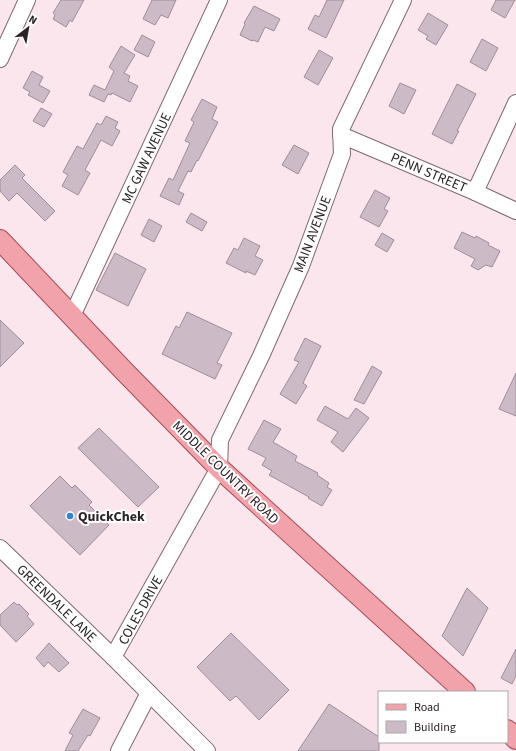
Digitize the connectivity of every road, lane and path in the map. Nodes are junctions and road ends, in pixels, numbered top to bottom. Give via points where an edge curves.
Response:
1 (27, 0) edge
2 (219, 0) edge
3 (403, 0) edge
4 (0, 59) edge
5 (516, 103) edge
6 (341, 135) junction
7 (475, 192) junction
8 (516, 211) edge
9 (0, 240) edge
10 (72, 316) junction
11 (219, 468) junction
12 (0, 548) edge
13 (113, 657) junction
14 (464, 691) edge
15 (149, 692) junction
16 (508, 731) edge
17 (516, 739) edge
18 (119, 751) edge
19 (207, 751) edge

1 - 4 street
2 - 10 street, MC GAW AVENUE
3 - 6 street, MAIN AVENUE via 341,128
5 - 7 street
6 - 7 street, PENN STREET
6 - 11 street, MAIN AVENUE via 342,154 301,266 220,440
7 - 8 street, PENN STREET
9 - 10 main road, MIDDLE COUNTRY ROAD
10 - 11 main road, MIDDLE COUNTRY ROAD
11 - 13 street, COLES DRIVE
11 - 14 main road, MIDDLE COUNTRY ROAD
12 - 13 street, GREENDALE LANE
13 - 15 street, COLES DRIVE
15 - 18 street
15 - 19 street, COLES DRIVE
16 - 17 main road

